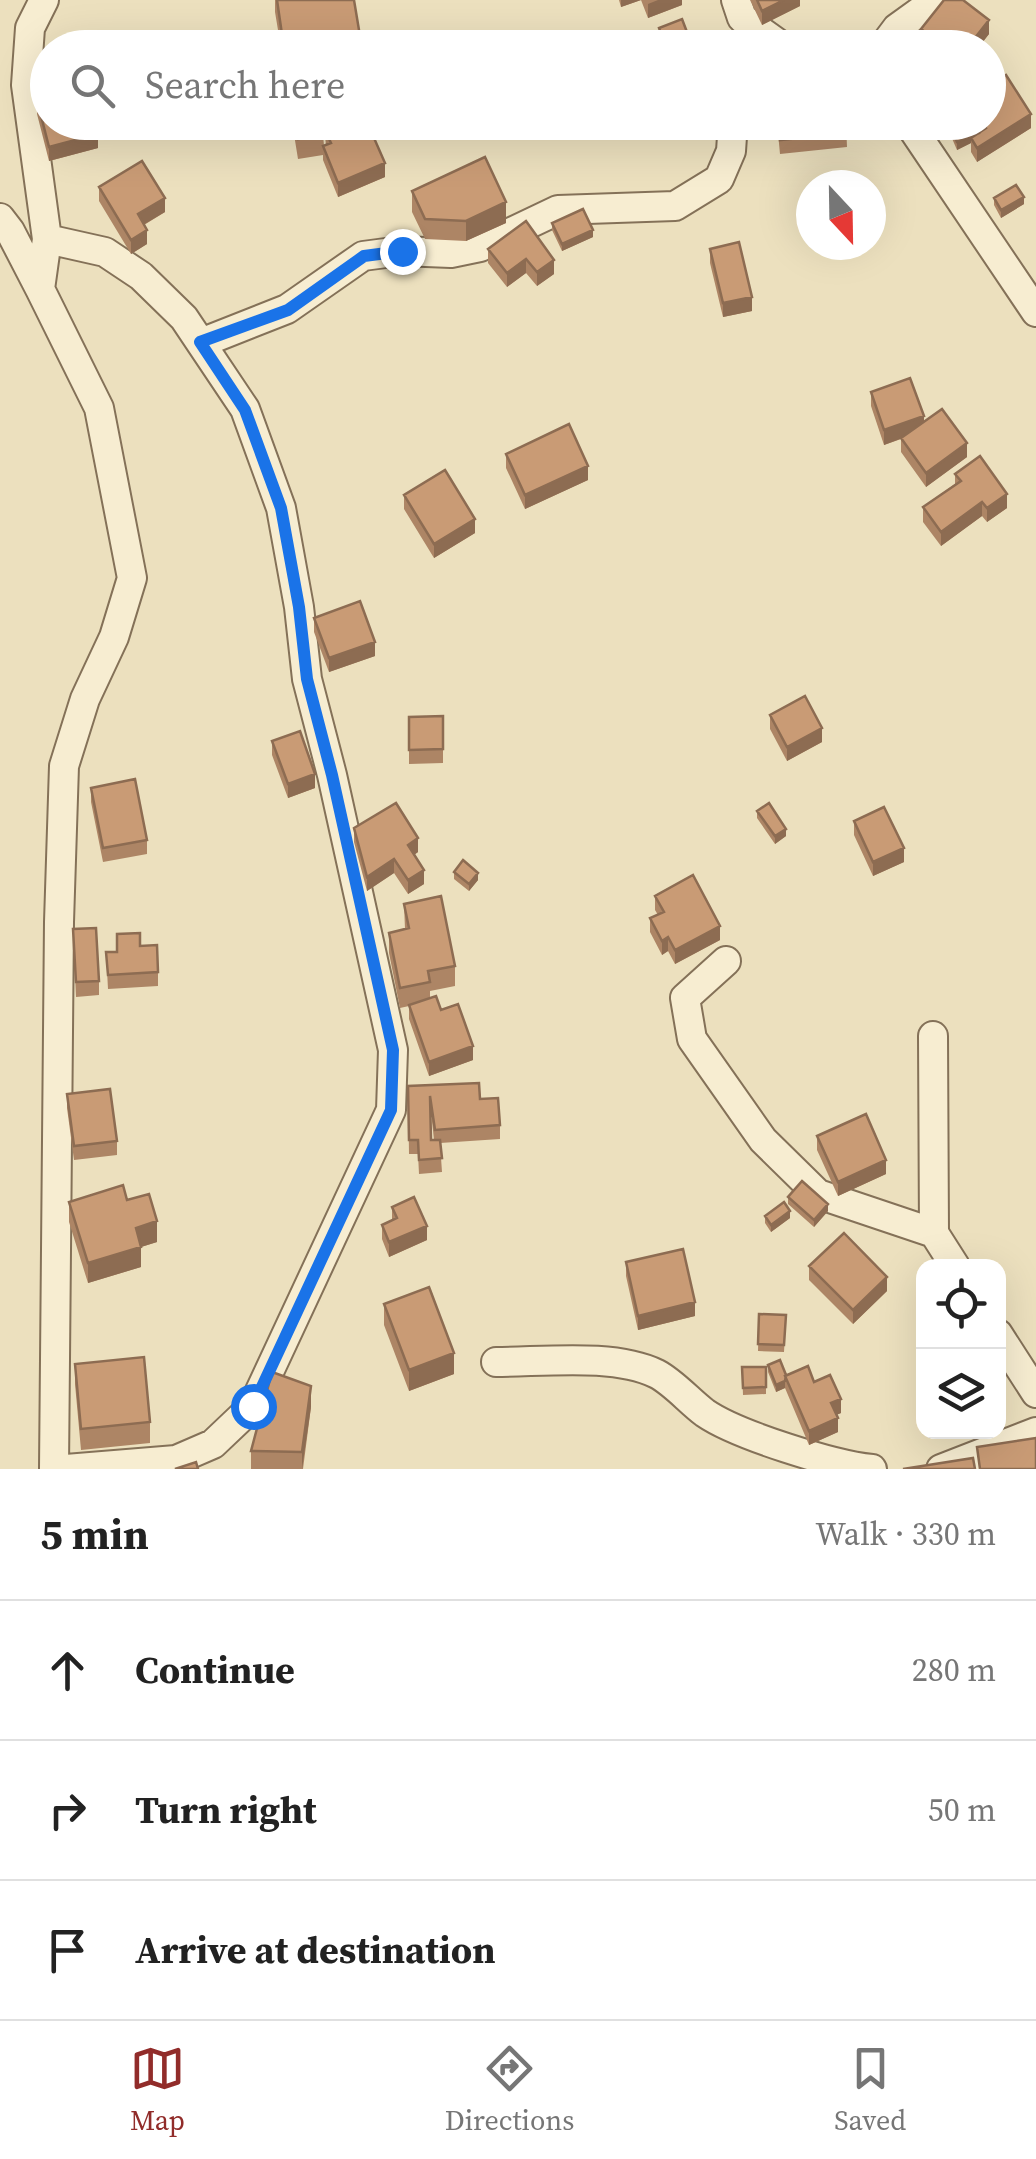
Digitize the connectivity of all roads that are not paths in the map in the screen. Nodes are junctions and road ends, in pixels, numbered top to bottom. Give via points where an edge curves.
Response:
1 (44, 0) edge
2 (736, 0) edge
3 (936, 0) edge
4 (751, 30) edge
5 (896, 30) edge
6 (30, 114) edge
7 (34, 140) edge
8 (732, 140) edge
9 (920, 140) edge
10 (0, 218) edge
11 (47, 238) junction
12 (40, 289) junction
13 (1036, 312) edge
14 (200, 342) junction
15 (726, 962) dead end
16 (933, 1036) dead end
17 (934, 1232) junction
18 (951, 1259) edge
19 (1006, 1346) edge
20 (496, 1362) dead end
21 (1036, 1393) edge
22 (1036, 1432) edge
23 (54, 1469) edge
24 (66, 1469) edge
25 (872, 1469) edge
26 (941, 1469) edge

1 - 6 street via 30,28
2 - 4 street
3 - 5 street
7 - 11 street
8 - 14 street via 719,179 674,206 558,210 452,254 364,256 288,310
9 - 13 street
10 - 12 street
11 - 12 street
11 - 14 street via 105,252 140,276
12 - 23 street via 99,408 132,578 64,766
14 - 24 street via 245,410 281,508 307,679 393,1050 391,1110 253,1406 213,1444 176,1460
15 - 17 street via 685,998 692,1039 763,1140 818,1194
16 - 17 street
17 - 18 street
19 - 21 street
20 - 25 street via 618,1362 656,1374 745,1434
22 - 26 street

